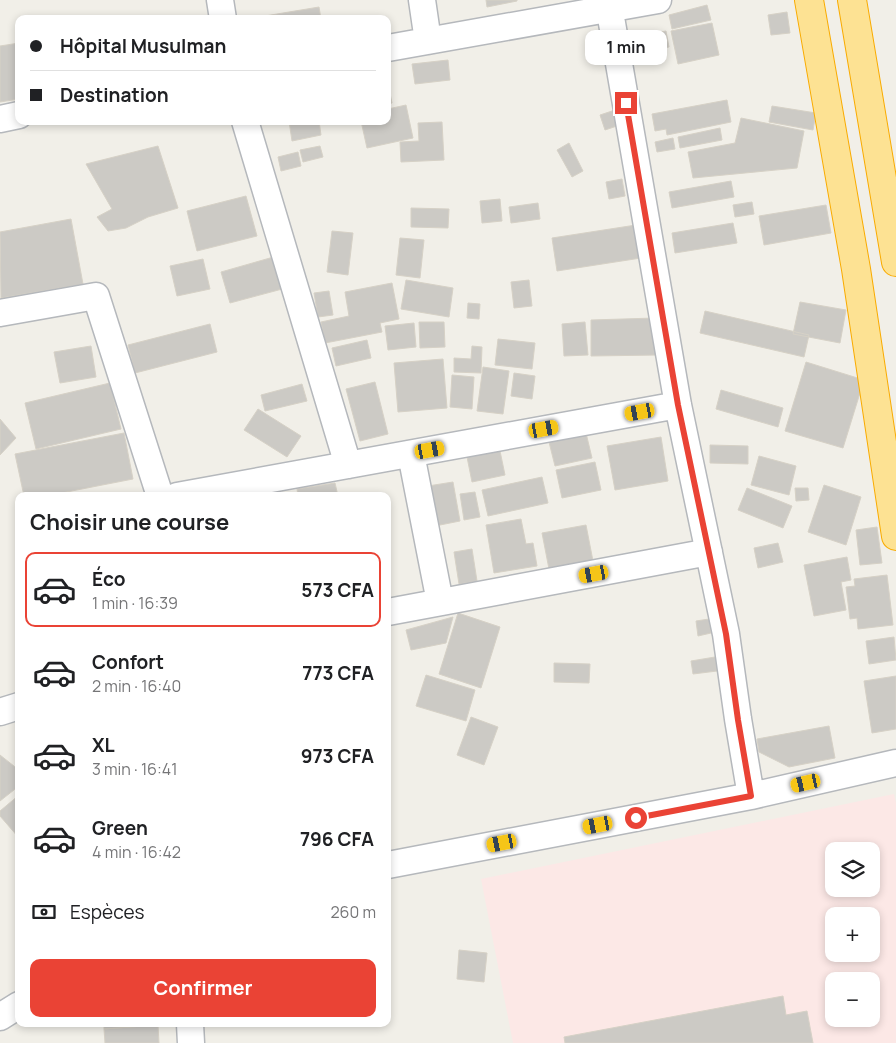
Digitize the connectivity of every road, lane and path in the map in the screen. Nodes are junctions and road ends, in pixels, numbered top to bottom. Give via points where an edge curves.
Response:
1 (220, 0) edge
2 (422, 0) edge
3 (658, 0) edge
4 (809, 0) edge
5 (852, 0) edge
6 (609, 4) edge
7 (222, 15) edge
8 (428, 41) junction
9 (391, 47) edge
10 (15, 116) edge
11 (0, 119) edge
12 (246, 125) edge
13 (896, 262) edge
14 (0, 313) edge
15 (678, 405) junction
16 (411, 454) junction
17 (348, 465) junction
18 (159, 492) edge
19 (199, 492) edge
20 (896, 536) edge
21 (709, 552) junction
22 (440, 602) junction
23 (391, 611) edge
24 (15, 707) edge
25 (0, 712) edge
26 (896, 762) edge
27 (751, 796) junction
28 (391, 863) edge
29 (15, 1008) edge
30 (0, 1017) edge
31 (190, 1027) edge
32 (191, 1043) edge

1 - 7 street
2 - 8 street
3 - 6 street
4 - 20 highway via 856,269
5 - 13 highway
6 - 8 street
6 - 15 street
8 - 9 street
10 - 11 street
12 - 17 street
14 - 18 street via 96,296
15 - 16 street
15 - 21 street
16 - 17 street
16 - 22 street
17 - 19 street
21 - 22 street
21 - 27 street via 726,634
22 - 23 street
24 - 25 street
26 - 27 street
27 - 28 street
29 - 30 street
31 - 32 street

